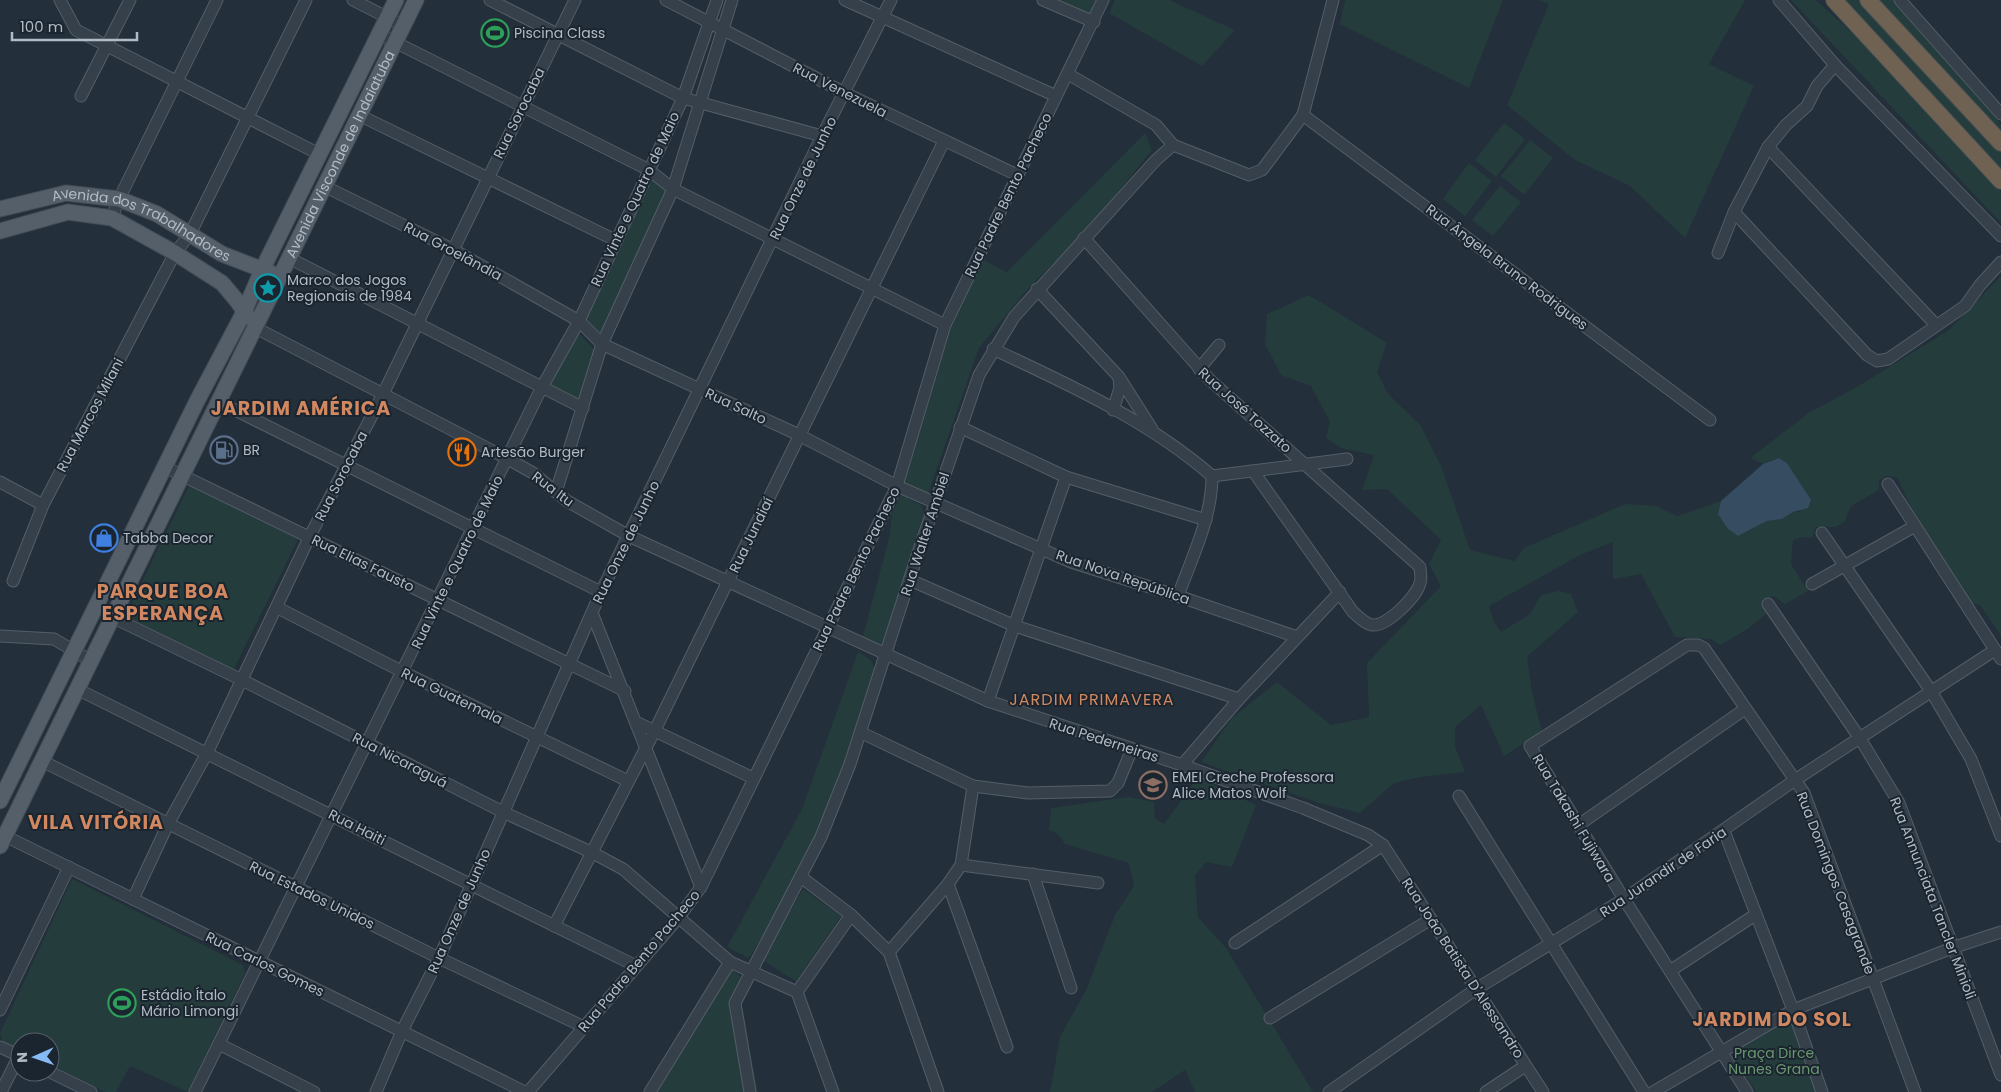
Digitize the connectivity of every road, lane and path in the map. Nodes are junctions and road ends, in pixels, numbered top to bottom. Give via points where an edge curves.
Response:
1 (60, 0) edge
2 (130, 0) edge
3 (217, 0) edge
4 (306, 0) edge
5 (353, 0) edge
6 (396, 0) edge
7 (416, 0) edge
8 (490, 0) edge
9 (575, 0) edge
10 (666, 0) edge
11 (717, 0) edge
12 (732, 0) edge
13 (845, 0) edge
14 (891, 0) edge
15 (1043, 0) edge
16 (1104, 0) edge
17 (1333, 0) edge
18 (1779, 0) edge
19 (1820, 0) edge
20 (1834, 0) edge
21 (1868, 0) edge
22 (1900, 0) edge
23 (387, 17) junction
24 (882, 19) junction
25 (709, 22) junction
26 (1094, 22) junction
27 (404, 26) junction
28 (723, 29) junction
29 (558, 33) junction
30 (379, 34) junction
31 (395, 44) junction
32 (107, 46) junction
33 (1889, 60) junction
34 (1836, 65) junction
35 (1068, 74) junction
36 (177, 81) junction
37 (845, 93) junction
38 (81, 96) dead end
39 (1056, 96) junction
40 (683, 98) junction
41 (700, 102) junction
42 (522, 106) junction
43 (2001, 114) edge
44 (358, 115) junction
45 (1303, 115) junction
46 (248, 117) junction
47 (822, 136) junction
48 (944, 141) junction
49 (2001, 143) edge
50 (1173, 145) junction
51 (1768, 147) junction
52 (319, 154) junction
53 (649, 170) junction
54 (1017, 175) junction
55 (487, 178) junction
56 (2001, 181) edge
57 (324, 186) junction
58 (672, 189) junction
59 (119, 199) junction
60 (0, 209) edge
61 (1734, 212) junction
62 (112, 218) junction
63 (0, 231) edge
64 (190, 234) junction
65 (2001, 236) edge
66 (1084, 238) junction
67 (615, 240) junction
68 (773, 240) junction
69 (452, 249) junction
70 (175, 253) junction
71 (1718, 253) dead end
72 (289, 258) junction
73 (2001, 262) edge
74 (262, 270) junction
75 (280, 277) junction
76 (1037, 289) junction
77 (871, 290) junction
78 (244, 312) junction
79 (579, 320) junction
80 (417, 322) junction
81 (945, 325) junction
82 (1936, 326) junction
83 (256, 328) junction
84 (602, 344) junction
85 (1219, 345) dead end
86 (993, 349) junction
87 (1199, 369) junction
88 (1119, 377) junction
89 (542, 387) junction
90 (700, 390) junction
91 (383, 394) junction
92 (219, 402) junction
93 (583, 408) junction
94 (1113, 410) junction
95 (1710, 420) dead end
96 (960, 427) junction
97 (1153, 430) junction
98 (799, 436) junction
99 (508, 459) junction
100 (1347, 459) dead end
101 (1306, 464) junction
102 (346, 465) junction
103 (165, 467) junction
104 (1253, 471) junction
105 (182, 475) junction
106 (1212, 476) junction
107 (1066, 477) junction
108 (0, 482) edge
109 (1888, 484) dead end
110 (897, 486) junction
111 (556, 492) junction
112 (935, 502) junction
113 (43, 505) junction
114 (1206, 520) junction
115 (1915, 526) junction
116 (473, 528) junction
117 (1822, 533) dead end
118 (310, 536) junction
119 (629, 536) junction
120 (1041, 549) junction
121 (1846, 566) junction
122 (910, 580) junction
123 (13, 581) dead end
124 (728, 583) junction
125 (1812, 584) dead end
126 (601, 592) junction
127 (1340, 592) junction
128 (1178, 596) junction
129 (438, 600) junction
130 (1768, 604) dead end
131 (278, 608) junction
132 (592, 613) junction
133 (112, 617) junction
134 (1015, 626) junction
135 (828, 629) junction
136 (0, 636) edge
137 (81, 636) junction
138 (1297, 637) junction
139 (99, 644) junction
140 (74, 650) junction
141 (886, 654) junction
142 (1998, 655) edge
143 (91, 660) junction
144 (569, 664) junction
145 (402, 672) junction
146 (242, 680) junction
147 (77, 689) junction
148 (625, 691) junction
149 (1931, 691) junction
150 (1239, 699) junction
151 (988, 701) junction
152 (1745, 709) junction
153 (636, 722) junction
154 (654, 732) junction
155 (862, 733) junction
156 (537, 738) junction
157 (1860, 740) junction
158 (367, 744) junction
159 (1530, 746) joint
160 (1132, 748) junction
161 (645, 750) junction
162 (207, 753) junction
163 (42, 761) junction
164 (1182, 765) junction
165 (753, 778) junction
166 (1795, 780) junction
167 (628, 782) junction
168 (973, 786) junction
169 (1459, 796) dead end
170 (0, 801) edge
171 (503, 812) junction
172 (334, 815) junction
173 (168, 824) junction
174 (1580, 824) junction
175 (1724, 831) junction
176 (2001, 836) edge
177 (2, 841) edge
178 (1383, 845) junction
179 (593, 852) junction
180 (961, 865) junction
181 (69, 868) junction
182 (1033, 874) junction
183 (801, 877) junction
184 (1098, 883) dead end
185 (948, 884) junction
186 (471, 886) junction
187 (298, 887) junction
188 (701, 887) junction
189 (133, 899) junction
190 (1624, 899) junction
191 (851, 915) junction
192 (1756, 915) junction
193 (679, 917) junction
194 (1431, 919) junction
195 (554, 926) junction
196 (2001, 932) edge
197 (1235, 943) dead end
198 (1551, 944) junction
199 (1952, 948) junction
200 (889, 952) junction
201 (439, 958) junction
202 (260, 961) junction
203 (730, 962) junction
204 (636, 966) junction
205 (751, 970) junction
206 (1670, 971) junction
207 (1873, 979) junction
208 (1071, 988) dead end
209 (1476, 989) junction
210 (797, 992) junction
211 (0, 1010) edge
212 (1793, 1010) junction
213 (1270, 1018) dead end
214 (584, 1027) junction
215 (402, 1032) junction
216 (218, 1044) junction
217 (1007, 1047) dead end
218 (1721, 1051) junction
219 (1526, 1066) junction
220 (10, 1074) edge
221 (2001, 1075) edge
222 (60, 1077) edge
223 (1, 1092) edge
224 (91, 1092) edge
225 (195, 1092) edge
226 (314, 1092) edge
227 (376, 1092) edge
228 (526, 1092) edge
229 (650, 1092) edge
230 (750, 1092) edge
231 (832, 1092) edge
232 (938, 1092) edge
233 (1329, 1092) edge
234 (1486, 1092) edge
235 (1543, 1092) edge
236 (1644, 1092) edge
237 (1653, 1092) edge
238 (1747, 1092) edge
239 (1822, 1092) edge
240 (1915, 1092) edge

1 - 32 street via 76,30
2 - 32 street
3 - 36 street
4 - 46 street, Rua Marcos Milani
5 - 23 street
6 - 23 main road, Avenida Visconde de Indaiatuba
7 - 27 main road, Avenida Visconde de Indaiatuba
8 - 29 street
9 - 29 street, Rua Sorocaba
10 - 25 street, Rua Venezuela
11 - 25 street, Rua Vinte e Quatro de Maio
12 - 28 street, Rua Vinte e Quatro de Maio
13 - 24 street
14 - 24 street, Rua Onze de Junho
15 - 26 street
16 - 26 street, Rua Padre Bento Pacheco
17 - 45 street
18 - 34 street
19 - 33 highway
20 - 33 highway
21 - 49 highway
22 - 43 street
23 - 27 street
23 - 30 main road, Avenida Visconde de Indaiatuba
24 - 37 street, Rua Onze de Junho
24 - 39 street
25 - 28 street, Rua Venezuela
25 - 40 street, Rua Vinte e Quatro de Maio
26 - 35 street, Rua Padre Bento Pacheco
27 - 31 main road, Avenida Visconde de Indaiatuba
28 - 37 street, Rua Venezuela
28 - 41 street, Rua Vinte e Quatro de Maio
29 - 40 street
29 - 42 street, Rua Sorocaba
30 - 31 street
30 - 52 main road, Avenida Visconde de Indaiatuba
31 - 42 street
31 - 44 main road, Avenida Visconde de Indaiatuba
32 - 36 street
32 - 38 street
33 - 56 highway
34 - 51 street via 1817,86 1808,106
34 - 65 street
35 - 39 street, Rua Padre Bento Pacheco
35 - 50 street via 1156,125
36 - 46 street
36 - 59 street
37 - 47 street, Rua Onze de Junho
37 - 48 street, Rua Venezuela
39 - 54 street, Rua Padre Bento Pacheco
40 - 41 street
40 - 53 street, Rua Vinte e Quatro de Maio
41 - 47 street
41 - 58 street, Rua Vinte e Quatro de Maio
42 - 53 street
42 - 55 street, Rua Sorocaba
44 - 55 street
44 - 57 main road, Avenida Visconde de Indaiatuba
45 - 50 street via 1262,170 1249,175
45 - 95 street, Rua Ângela Bruno Rodrigues
46 - 52 street
46 - 64 street, Rua Marcos Milani
47 - 68 street, Rua Onze de Junho
48 - 54 street, Rua Venezuela
48 - 77 street, Rua Jundiaí
50 - 66 street, Rua Walter Ambiel
51 - 61 street
51 - 82 street
52 - 74 main road, Avenida Visconde de Indaiatuba
53 - 58 street
53 - 67 street, Rua Vinte e Quatro de Maio
54 - 81 street, Rua Padre Bento Pacheco
55 - 67 street
55 - 69 street, Rua Sorocaba
57 - 69 street, Rua Groelândia
57 - 72 main road, Avenida Visconde de Indaiatuba
58 - 68 street
58 - 84 street, Rua Vinte e Quatro de Maio
59 - 60 main road, Avenida dos Trabalhadores via 66,193
59 - 62 street
59 - 64 main road, Avenida dos Trabalhadores via 157,214
61 - 71 street
61 - 82 street via 1867,355 1877,361 1888,359
62 - 63 main road, Avenida dos Trabalhadores via 68,212
62 - 70 main road, Avenida dos Trabalhadores
64 - 70 street, Rua Marcos Milani
64 - 74 main road, Avenida dos Trabalhadores via 222,254
66 - 76 street, Rua Walter Ambiel
66 - 87 street, Rua José Tozzato
67 - 79 street, Rua Vinte e Quatro de Maio
68 - 77 street
68 - 90 street, Rua Onze de Junho
69 - 79 street, Rua Groelândia
69 - 80 street, Rua Sorocaba
70 - 78 main road, Avenida dos Trabalhadores via 222,283
70 - 113 street, Rua Marcos Milani
72 - 75 main road, Avenida Visconde de Indaiatuba
72 - 80 street
73 - 82 street via 1965,306
74 - 75 main road, Avenida dos Trabalhadores
74 - 78 main road, Avenida Visconde de Indaiatuba
75 - 83 main road, Avenida Visconde de Indaiatuba
76 - 86 street, Rua Walter Ambiel
76 - 88 street
77 - 81 street
77 - 98 street, Rua Jundiaí
78 - 83 main road, Avenida dos Trabalhadores
78 - 103 main road, Avenida Visconde de Indaiatuba
79 - 84 street, Rua Salto
79 - 89 street, Rua Vinte e Quatro de Maio
80 - 89 street
80 - 91 street, Rua Sorocaba
81 - 110 street, Rua Padre Bento Pacheco
83 - 91 street, Rua Itu
83 - 92 main road, Avenida Visconde de Indaiatuba
84 - 90 street, Rua Salto
84 - 93 street, Rua Vinte e Quatro de Maio
85 - 87 street
86 - 94 street
86 - 96 street, Rua Walter Ambiel via 979,375
87 - 101 street, Rua José Tozzato
88 - 94 street via 1120,388
88 - 97 street
89 - 93 street
89 - 99 street, Rua Vinte e Quatro de Maio
90 - 98 street, Rua Salto
90 - 119 street, Rua Onze de Junho
91 - 99 street, Rua Itu
91 - 102 street, Rua Sorocaba
92 - 102 street
92 - 105 main road, Avenida Visconde de Indaiatuba
93 - 111 street, Rua Vinte e Quatro de Maio
94 - 97 street
96 - 107 street
96 - 112 street, Rua Walter Ambiel
97 - 106 street
98 - 110 street, Rua Salto
98 - 124 street, Rua Jundiaí
99 - 111 street, Rua Itu via 533,473
99 - 116 street, Rua Vinte e Quatro de Maio
100 - 101 street
101 - 104 street
101 - 127 street, Rua José Tozzato via 1420,567 1421,582 1416,593 1384,623 1373,626 1364,622
102 - 116 street
102 - 118 street, Rua Sorocaba
103 - 105 street, Rua Elias Fausto
103 - 137 main road, Avenida Visconde de Indaiatuba
104 - 106 street
104 - 127 street
105 - 118 street, Rua Elias Fausto
105 - 133 main road, Avenida Visconde de Indaiatuba
106 - 114 street
107 - 114 street
107 - 120 street
108 - 113 street
109 - 115 street
110 - 112 street, Rua Nova República
110 - 135 street, Rua Padre Bento Pacheco
111 - 119 street, Rua Itu via 566,501
112 - 120 street, Rua Nova República
112 - 122 street, Rua Walter Ambiel
113 - 123 street, Rua Marcos Milani
114 - 128 street
115 - 121 street
115 - 142 street
116 - 126 street
116 - 129 street, Rua Vinte e Quatro de Maio
117 - 121 street
118 - 129 street, Rua Elias Fausto
118 - 131 street, Rua Sorocaba
119 - 124 street, Rua Itu
119 - 126 street, Rua Onze de Junho
120 - 128 street, Rua Nova República via 1071,562
120 - 134 street
121 - 125 street
121 - 149 street
122 - 134 street
122 - 141 street, Rua Walter Ambiel
124 - 135 street, Rua Itu
124 - 154 street, Rua Jundiaí
126 - 132 street, Rua Onze de Junho
127 - 138 street
128 - 138 street, Rua Nova República
129 - 144 street, Rua Elias Fausto
129 - 145 street, Rua Vinte e Quatro de Maio
130 - 157 street, Rua Annunciata Tancler Minioli
131 - 145 street, Rua Guatemala
131 - 146 street, Rua Sorocaba
132 - 144 street, Rua Onze de Junho
132 - 148 street
133 - 139 main road, Avenida Visconde de Indaiatuba
133 - 146 street, Rua Nicaraguá
134 - 150 street
134 - 151 street
135 - 141 street, Rua Pederneiras
135 - 165 street, Rua Padre Bento Pacheco
136 - 140 street via 54,639
137 - 139 main road
137 - 140 main road, Avenida Visconde de Indaiatuba
138 - 150 street
139 - 143 main road, Avenida Visconde de Indaiatuba
140 - 143 street
140 - 170 main road, Avenida Visconde de Indaiatuba
141 - 151 street, Rua Pederneiras
141 - 155 street, Rua Walter Ambiel
142 - 149 street, Rua Jurandir de Faria
143 - 147 main road, Avenida Visconde de Indaiatuba
144 - 148 street, Rua Elias Fausto
144 - 156 street, Rua Onze de Junho
145 - 156 street, Rua Guatemala
145 - 158 street, Rua Vinte e Quatro de Maio
146 - 158 street, Rua Nicaraguá
146 - 162 street, Rua Sorocaba
147 - 162 street, Rua Haiti
147 - 163 main road, Avenida Visconde de Indaiatuba
148 - 153 street
149 - 157 street, Rua Jurandir de Faria
149 - 176 street via 1976,769
150 - 164 street
151 - 160 street, Rua Pederneiras
152 - 159 street, Rua Domingos Casagrande via 1704,648 1692,644 1680,647
152 - 166 street, Rua Domingos Casagrande
152 - 174 street
153 - 154 street
153 - 161 street
154 - 161 street, Rua Jundiaí
154 - 165 street
155 - 168 street
155 - 183 street, Rua Walter Ambiel via 821,837
156 - 167 street, Rua Guatemala
156 - 171 street, Rua Onze de Junho
157 - 166 street, Rua Jurandir de Faria
157 - 199 street, Rua Annunciata Tancler Minioli via 1899,803
158 - 171 street, Rua Nicaraguá
158 - 172 street, Rua Vinte e Quatro de Maio
159 - 174 street, Rua Takashi Fujiwara
160 - 164 street, Rua Pederneiras
160 - 168 street via 1118,783 1110,791 1028,793
161 - 167 street, Rua Jundiaí
161 - 188 street
162 - 172 street, Rua Haiti
162 - 173 street, Rua Sorocaba
163 - 173 street, Rua Estados Unidos
163 - 177 main road, Avenida Visconde de Indaiatuba
164 - 178 street, Rua Pederneiras via 1303,808 1368,835
165 - 188 street, Rua Padre Bento Pacheco
166 - 175 street, Rua Jurandir de Faria
166 - 207 street, Rua Domingos Casagrande via 1807,800
167 - 179 street, Rua Jundiaí
168 - 180 street
169 - 198 street
171 - 179 street, Rua Nicaraguá
171 - 186 street, Rua Onze de Junho
172 - 186 street, Rua Haiti
172 - 187 street, Rua Vinte e Quatro de Maio
173 - 187 street, Rua Estados Unidos
173 - 189 street, Rua Sorocaba
174 - 190 street, Rua Takashi Fujiwara
175 - 190 street, Rua Jurandir de Faria
175 - 192 street
177 - 181 street, Rua Carlos Gomes
178 - 194 street, Rua João Batista D'Alessandro
178 - 197 street
179 - 193 street, Rua Nicaraguá via 623,869
179 - 195 street, Rua Jundiaí
180 - 182 street
180 - 185 street
181 - 189 street, Rua Carlos Gomes
181 - 211 street
182 - 184 street
182 - 208 street
183 - 191 street
183 - 205 street, Rua Walter Ambiel
185 - 200 street
185 - 217 street
186 - 195 street, Rua Haiti
186 - 201 street, Rua Onze de Junho
187 - 201 street, Rua Estados Unidos
187 - 202 street, Rua Vinte e Quatro de Maio
188 - 193 street, Rua Padre Bento Pacheco
189 - 202 street, Rua Carlos Gomes
190 - 198 street, Rua Jurandir de Faria
190 - 206 street, Rua Takashi Fujiwara
191 - 200 street
191 - 210 street
192 - 206 street
192 - 212 street
193 - 203 street, Rua Nicaraguá
193 - 204 street, Rua Padre Bento Pacheco
194 - 209 street, Rua João Batista D'Alessandro
194 - 213 street
195 - 204 street, Rua Haiti
196 - 199 street
198 - 209 street, Rua Jurandir de Faria
198 - 236 street
199 - 207 street
199 - 221 street, Rua Annunciata Tancler Minioli
200 - 232 street
201 - 214 street, Rua Estados Unidos
201 - 215 street, Rua Onze de Junho
202 - 215 street, Rua Carlos Gomes
202 - 216 street, Rua Vinte e Quatro de Maio
203 - 205 street
203 - 229 street
204 - 214 street, Rua Padre Bento Pacheco
205 - 210 street
205 - 230 street, Rua Walter Ambiel via 735,1003
206 - 218 street, Rua Takashi Fujiwara
207 - 212 street
207 - 240 street, Rua Domingos Casagrande
209 - 219 street, Rua João Batista D'Alessandro
209 - 233 street, Rua Jurandir de Faria
210 - 231 street
212 - 218 street
212 - 239 street
214 - 228 street, Rua Padre Bento Pacheco
215 - 227 street, Rua Onze de Junho
215 - 228 street, Rua Carlos Gomes
216 - 225 street, Rua Vinte e Quatro de Maio
216 - 226 street
218 - 237 street
218 - 238 street, Rua Takashi Fujiwara
219 - 234 street
219 - 235 street, Rua João Batista D'Alessandro
220 - 223 street
222 - 224 street

